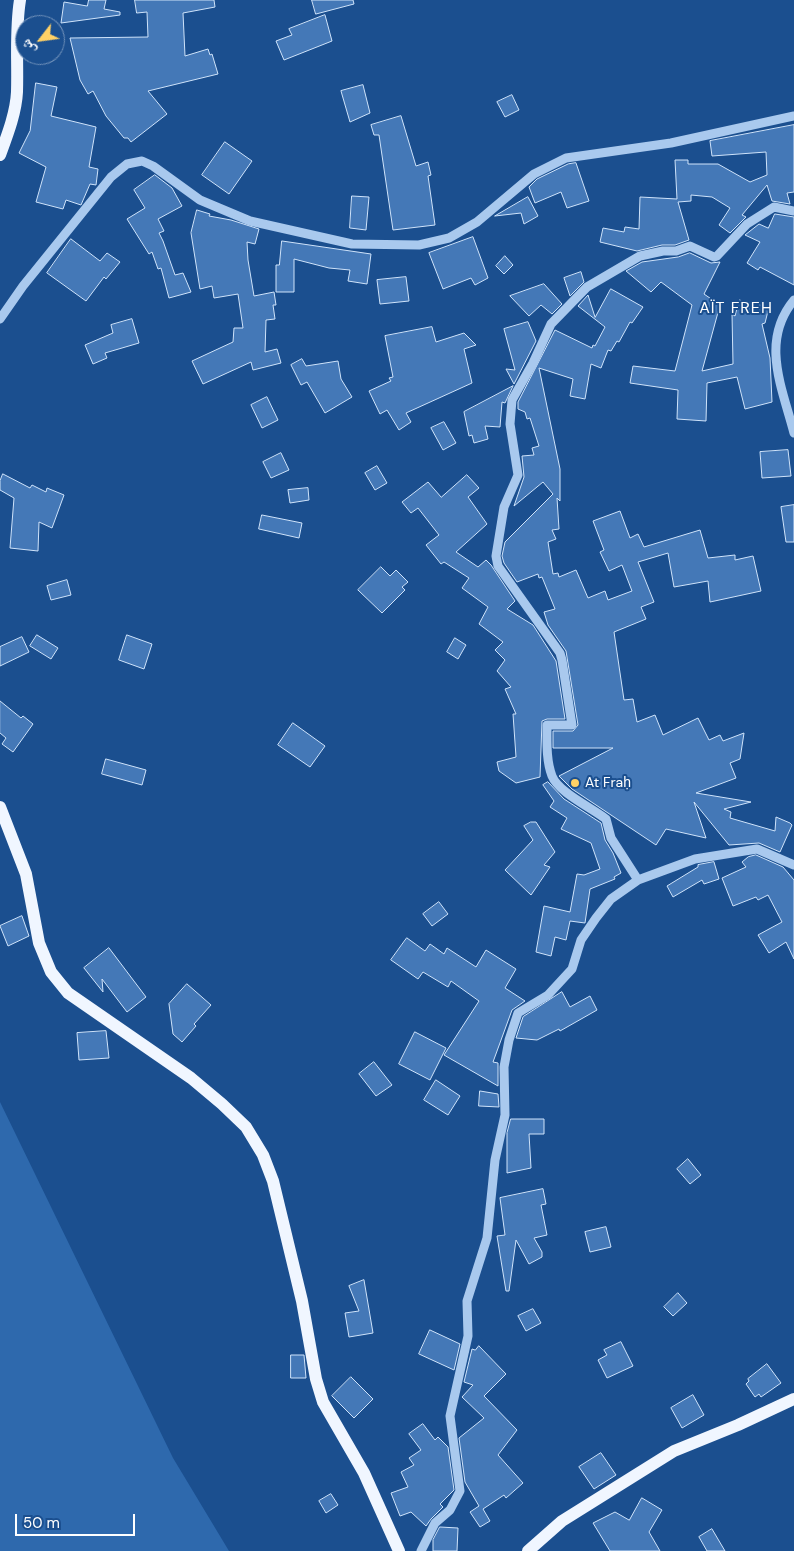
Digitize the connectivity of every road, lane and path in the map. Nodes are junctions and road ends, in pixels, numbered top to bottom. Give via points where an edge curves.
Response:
1 (20, 0) edge
2 (794, 116) edge
3 (0, 155) edge
4 (794, 211) edge
5 (794, 300) edge
6 (0, 319) edge
7 (794, 433) edge
8 (0, 807) edge
9 (794, 866) edge
10 (638, 880) junction
11 (794, 1399) edge
12 (400, 1551) edge
13 (421, 1551) edge
14 (528, 1551) edge

1 - 3 main road via 17,94
2 - 6 street via 671,143 566,158 534,174 477,222 449,238 419,245 352,244 250,221 200,200 153,166 142,161 128,164 111,177
4 - 10 street via 774,207 747,224 718,256 690,246 640,256 587,287 551,324 534,363 512,400 510,424 518,475 504,507 496,556 498,566 562,660 572,725 547,725 552,777 564,790 606,819 610,838
5 - 7 street via 784,312 776,337 776,361
8 - 12 main road via 26,874 39,943 51,972 68,993 222,1104 246,1127 263,1155 273,1181 323,1402 364,1473
9 - 10 street via 758,849 695,859
10 - 13 street via 611,899 596,918 581,940 572,969 548,995 518,1013 509,1040 504,1067 505,1115 495,1160 487,1238 467,1301 468,1336 450,1416 460,1491 450,1510 435,1523
11 - 14 main road via 674,1452 562,1521

